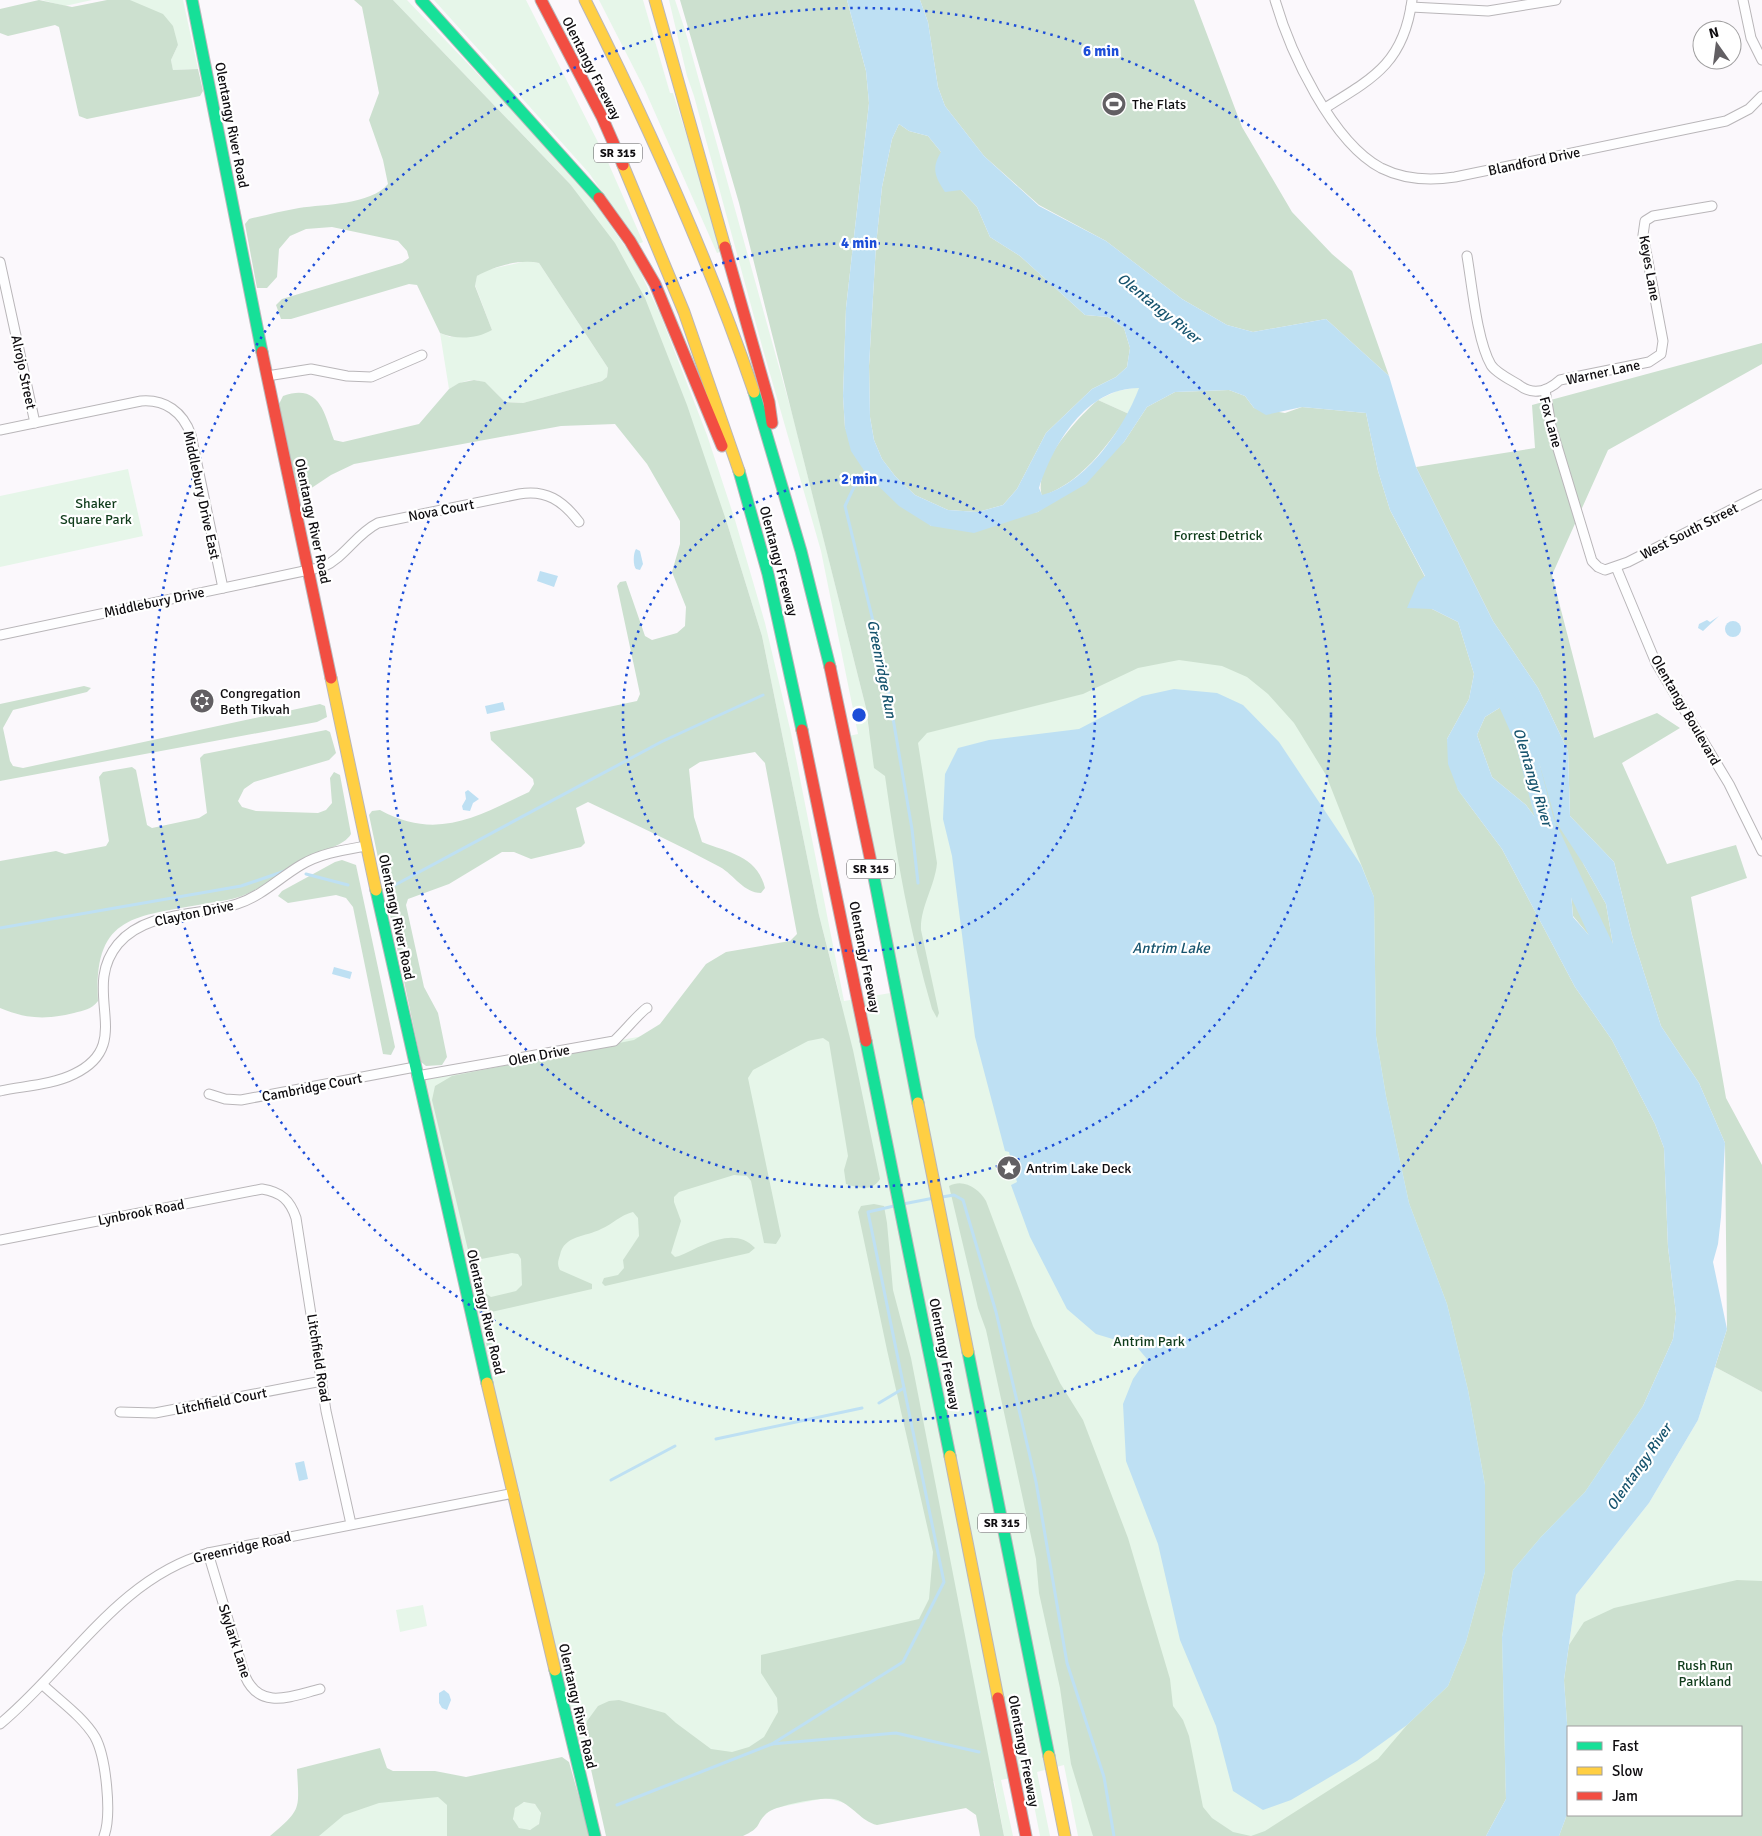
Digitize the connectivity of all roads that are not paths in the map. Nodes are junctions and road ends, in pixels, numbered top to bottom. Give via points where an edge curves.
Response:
1 (192, 0) edge
2 (421, 0) edge
3 (541, 0) edge
4 (585, 0) edge
5 (655, 0) edge
6 (1275, 0) edge
7 (1556, 0) edge
8 (1743, 0) edge
9 (1411, 4) edge
10 (1762, 60) edge
11 (1762, 96) edge
12 (1325, 108) junction
13 (1712, 206) dead end
14 (1467, 256) dead end
15 (0, 262) edge
16 (1661, 354) joint
17 (422, 355) dead end
18 (267, 376) junction
19 (1545, 390) junction
20 (35, 423) junction
21 (0, 430) edge
22 (780, 475) junction
23 (744, 486) junction
24 (1762, 494) edge
25 (579, 522) dead end
26 (1616, 567) junction
27 (308, 570) junction
28 (223, 588) junction
29 (0, 634) edge
30 (1758, 833) edge
31 (366, 846) junction
32 (1762, 851) edge
33 (646, 1008) dead end
34 (416, 1072) junction
35 (0, 1091) edge
36 (209, 1094) dead end
37 (282, 1195) joint
38 (0, 1240) edge
39 (322, 1381) junction
40 (120, 1412) dead end
41 (514, 1492) junction
42 (351, 1524) junction
43 (208, 1553) junction
44 (43, 1685) junction
45 (320, 1689) dead end
46 (0, 1724) edge
47 (104, 1836) edge
48 (595, 1836) edge
49 (1026, 1836) edge
50 (1065, 1836) edge

1 - 18 main road, Olentangy River Road
2 - 23 main road via 581,174 612,214 644,264 710,423
3 - 23 main road, Olentangy Freeway / SR 315 via 602,117 642,208 684,312
4 - 22 main road, Olentangy Freeway / SR 315 via 678,192 720,298
5 - 22 main road via 769,402
6 - 12 street, Blandford Drive via 1300,63
7 - 9 street via 1488,11
8 - 10 street via 1751,38
9 - 12 street via 1402,41 1393,58 1366,83
11 - 12 street, Blandford Drive via 1749,109 1726,121 1435,180 1400,176 1369,161 1354,148
13 - 16 street, Keyes Lane via 1653,216 1643,226 1664,341
14 - 19 street, Fox Lane via 1481,336 1492,366 1523,388
15 - 20 street, Alrojo Street
16 - 19 street, Warner Lane via 1649,362 1560,380
17 - 18 street via 372,377 311,369
18 - 27 main road, Olentangy River Road
19 - 26 street, Fox Lane via 1552,426 1592,561 1606,570
20 - 21 street
20 - 28 street, Middlebury Drive East via 141,401 157,402 172,408 184,420 191,435
22 - 50 main road, Olentangy Freeway / SR 315 via 832,679
23 - 49 main road, Olentangy Freeway / SR 315 via 795,690
24 - 26 street, West South Street
25 - 27 street, Nova Court via 569,509 552,497 540,493 520,494 378,523 362,533 336,560
26 - 30 street, Olentangy Boulevard via 1660,671
27 - 28 street, Middlebury Drive
27 - 31 main road, Olentangy River Road
28 - 29 street, Middlebury Drive
30 - 32 street, Olentangy Boulevard
31 - 34 main road, Olentangy River Road
31 - 35 street, Clayton Drive via 325,854 302,864 255,898 153,921 134,930 118,944 105,968 102,987 106,1036 93,1061 63,1078
33 - 34 street, Olen Drive via 614,1041
34 - 36 street, Cambridge Court via 242,1100
34 - 41 main road, Olentangy River Road
37 - 38 street, Lynbrook Road via 262,1189
37 - 39 street, Litchfield Road via 292,1205 296,1218
39 - 40 street, Litchfield Court via 155,1413
39 - 42 street, Litchfield Road
41 - 42 street, Greenridge Road
41 - 48 main road, Olentangy River Road
42 - 43 street, Greenridge Road
43 - 44 street, Greenridge Road via 177,1563 145,1582 122,1601
43 - 45 street, Skylark Lane via 245,1676 253,1690 276,1699
44 - 46 street, Greenridge Road
44 - 47 street via 95,1738 101,1753 107,1800

